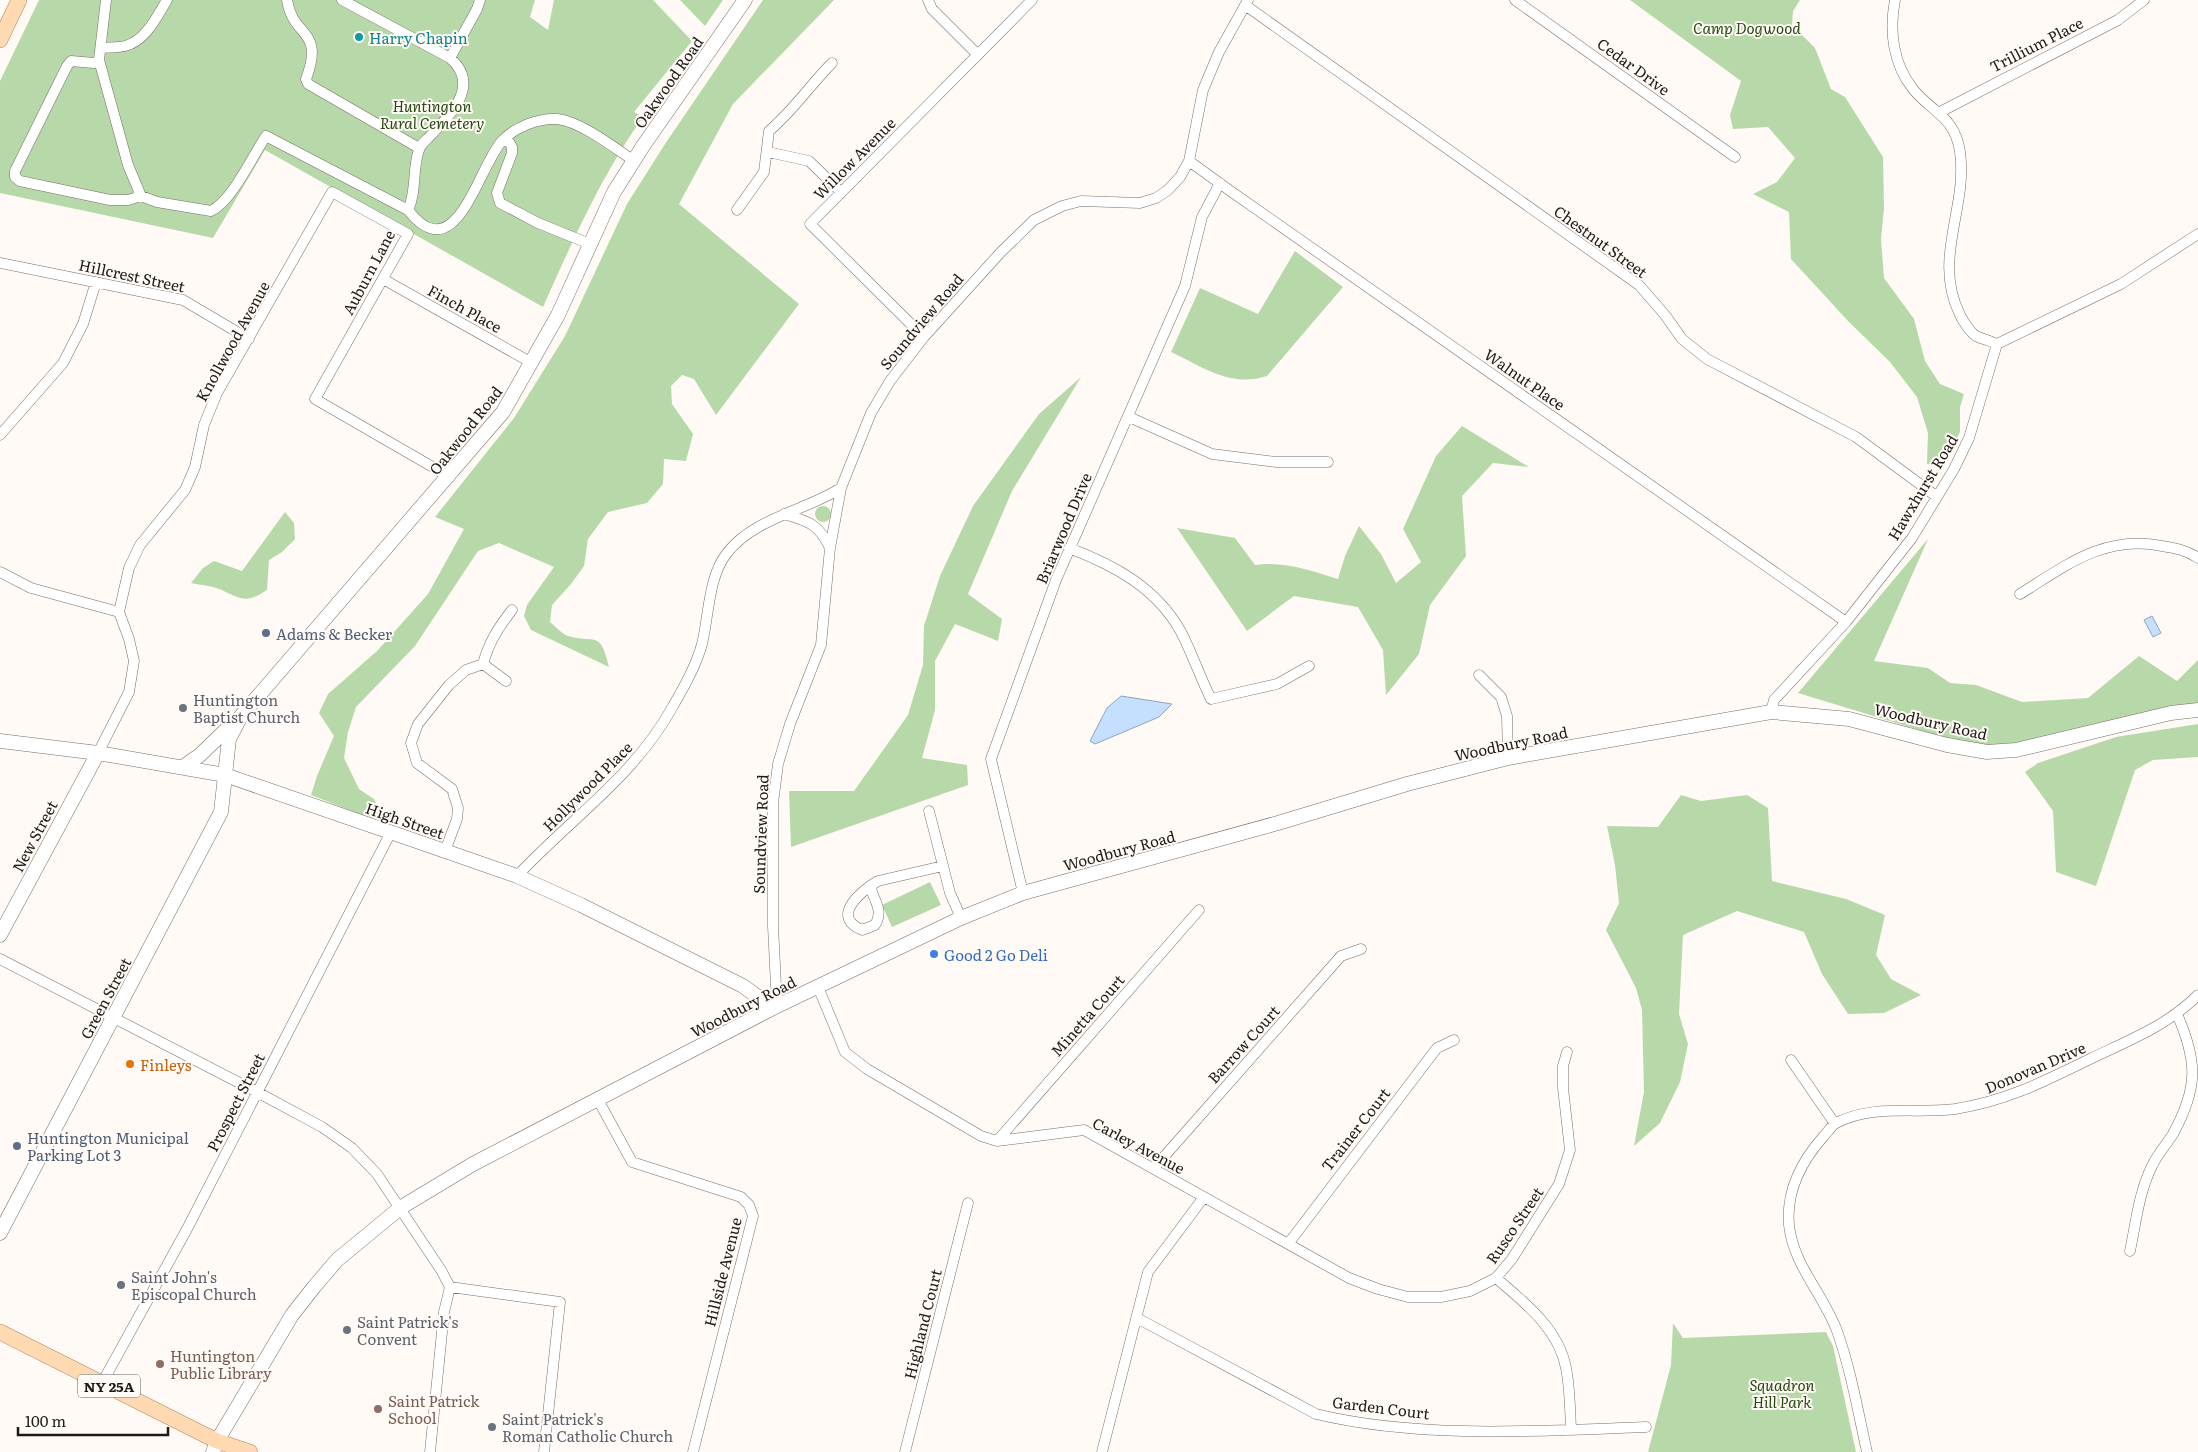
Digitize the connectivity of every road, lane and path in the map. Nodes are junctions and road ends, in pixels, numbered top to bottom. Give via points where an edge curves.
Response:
1 (19, 0) edge
2 (106, 0) edge
3 (167, 0) edge
4 (287, 0) edge
5 (342, 0) edge
6 (480, 0) edge
7 (745, 0) edge
8 (928, 0) edge
9 (1032, 0) edge
10 (1515, 0) edge
11 (1895, 0) edge
12 (2144, 0) edge
13 (1247, 3) edge
14 (0, 40) edge
15 (101, 48) junction
16 (978, 55) junction
17 (450, 58) junction
18 (99, 60) junction
19 (832, 63) dead end
20 (1940, 112) junction
21 (506, 137) junction
22 (419, 148) junction
23 (768, 152) junction
24 (1735, 157) dead end
25 (634, 161) junction
26 (1189, 161) junction
27 (1220, 183) junction
28 (332, 192) joint
29 (841, 192) junction
30 (141, 196) junction
31 (408, 210) junction
32 (737, 210) dead end
33 (2198, 234) edge
34 (590, 244) junction
35 (0, 263) edge
36 (383, 279) junction
37 (96, 282) junction
38 (924, 337) junction
39 (249, 339) junction
40 (1997, 344) junction
41 (532, 363) junction
42 (1129, 417) junction
43 (0, 435) edge
44 (1328, 462) dead end
45 (450, 476) junction
46 (841, 488) junction
47 (1936, 496) junction
48 (784, 514) junction
49 (830, 548) junction
50 (1069, 548) junction
51 (2198, 558) edge
52 (0, 572) edge
53 (2020, 594) dead end
54 (512, 610) dead end
55 (119, 612) junction
56 (1846, 622) junction
57 (483, 664) junction
58 (1309, 666) dead end
59 (1479, 675) dead end
60 (506, 681) dead end
61 (2198, 710) edge
62 (1771, 712) junction
63 (241, 716) junction
64 (0, 741) edge
65 (98, 753) junction
66 (1508, 758) junction
67 (183, 766) junction
68 (225, 775) junction
69 (929, 811) dead end
70 (391, 832) junction
71 (445, 851) junction
72 (943, 866) junction
73 (517, 876) junction
74 (870, 886) dead end
75 (1023, 894) junction
76 (1199, 910) dead end
77 (961, 918) junction
78 (0, 934) edge
79 (1361, 949) dead end
80 (0, 959) edge
81 (818, 987) junction
82 (2198, 995) edge
83 (776, 1006) junction
84 (2178, 1014) junction
85 (114, 1017) junction
86 (1454, 1040) dead end
87 (1567, 1052) dead end
88 (1791, 1060) dead end
89 (257, 1092) junction
90 (597, 1098) junction
91 (1835, 1124) junction
92 (997, 1141) junction
93 (1154, 1168) junction
94 (1204, 1197) junction
95 (968, 1203) dead end
96 (400, 1208) junction
97 (0, 1233) edge
98 (1288, 1244) junction
99 (2130, 1251) dead end
100 (1496, 1278) junction
101 (450, 1288) junction
102 (1137, 1318) junction
103 (0, 1332) edge
104 (102, 1383) junction
105 (1646, 1426) dead end
106 (1571, 1429) junction
107 (215, 1447) edge
108 (250, 1452) edge
109 (430, 1452) edge
110 (544, 1452) edge
111 (693, 1452) edge
112 (905, 1452) edge
113 (1102, 1452) edge
114 (1867, 1452) edge

1 - 14 main road
2 - 15 street
3 - 15 street via 135,42
4 - 22 street via 313,52 303,81
5 - 17 street
6 - 17 street
7 - 25 main road, Oakwood Road
8 - 16 street via 932,9
9 - 16 street, Willow Avenue
10 - 24 street, Cedar Drive
11 - 20 street via 1891,18 1894,53 1913,90
12 - 20 street, Trillium Place via 2118,20
13 - 26 street, Soundview Road via 1219,52 1203,90
13 - 47 street, Chestnut Street via 1638,285 1682,339 1707,359 1856,437
15 - 18 street
16 - 29 street, Willow Avenue
17 - 22 street via 462,73 461,98 452,113
18 - 30 street via 128,164
18 - 30 street via 94,63 72,61 67,66 22,155 15,177 110,200
19 - 23 street via 784,119 769,131
20 - 40 street via 1952,129 1960,150 1962,181 1949,241 1952,300 1975,335
21 - 25 street via 538,121 566,121
21 - 31 street via 496,149 470,199 450,225 436,230 422,226
21 - 34 street via 512,153 497,193 500,203
22 - 31 street via 414,192
23 - 29 street via 809,161
23 - 32 street via 764,172
25 - 34 main road, Oakwood Road via 614,192
26 - 27 street, Walnut Place
26 - 38 street, Soundview Road via 1168,190 1156,198 1140,203 1081,201 1034,220
27 - 42 street, Briarwood Drive via 1202,217 1185,286
27 - 56 street, Walnut Place
28 - 36 street, Auburn Lane via 408,234
28 - 39 street, Knollwood Avenue
29 - 38 street, Willow Avenue via 810,224
30 - 31 street via 157,202 211,211 230,195 263,135
33 - 40 street via 2114,288
34 - 41 main road, Oakwood Road
35 - 37 street, Hillcrest Street
36 - 41 street, Finch Place
36 - 45 street, Auburn Lane via 315,399
37 - 39 street, Hillcrest Street via 183,300
37 - 43 street via 83,324 63,363
38 - 46 street, Soundview Road via 890,381 871,413
39 - 55 street, Knollwood Avenue via 217,393 185,490 140,545 129,568
40 - 47 street, Hawxhurst Road via 1969,438
41 - 45 main road, Oakwood Road via 503,412
42 - 44 street via 1212,454 1276,462
42 - 50 street, Briarwood Drive
45 - 63 main road, Oakwood Road
46 - 48 street, Hollywood Place
46 - 49 street, Soundview Road
47 - 56 street, Hawxhurst Road via 1912,538
48 - 49 street via 807,520 823,533
48 - 73 street, Hollywood Place via 742,537 726,554 715,578 701,647 672,708 646,749 612,787
49 - 83 street, Soundview Road via 821,645 790,724 778,764 773,802
50 - 58 street via 1100,560 1131,578 1160,602 1181,632 1212,699 1277,684
50 - 75 street, Briarwood Drive via 990,759
51 - 53 street via 2187,551 2148,543 2108,546 2082,556
52 - 55 street via 30,588
54 - 57 street via 489,644
55 - 65 street via 134,661 129,692
56 - 62 street, Hawxhurst Road via 1774,700
57 - 60 street
57 - 71 street via 466,670 449,685 418,724 411,743 417,763 446,782 454,795 457,819
59 - 66 street via 1501,697 1507,716
61 - 62 main road, Woodbury Road via 2171,713 2016,750 1987,752 1849,719
62 - 66 main road, Woodbury Road
63 - 67 main road via 200,755
63 - 68 main road, Oakwood Road via 229,739
64 - 65 main road, High Street
65 - 67 main road, High Street
65 - 78 main road, New Street
66 - 75 main road, Woodbury Road
67 - 68 main road, High Street
68 - 70 main road, High Street
68 - 85 main road, Green Street via 221,812
69 - 72 street
70 - 71 main road, High Street
70 - 89 street, Prospect Street
71 - 73 main road, High Street
72 - 74 street
72 - 77 street
73 - 83 main road, High Street via 653,940
75 - 77 main road, Woodbury Road
76 - 92 street, Minetta Court
77 - 81 main road, Woodbury Road
79 - 93 street, Barrow Court via 1341,956
80 - 85 street
81 - 83 main road, Woodbury Road
81 - 92 street, Carley Avenue via 845,1052 867,1070 981,1136
82 - 84 street, Donovan Drive
83 - 90 main road, Woodbury Road
84 - 91 street, Donovan Drive via 2020,1093 1985,1105 1934,1112 1904,1109 1868,1113
84 - 99 street via 2192,1038 2198,1062 2196,1088 2186,1114 2152,1164 2142,1189
85 - 89 street
85 - 97 main road, Green Street
86 - 98 street, Trainer Court via 1437,1048
87 - 100 street, Rusco Street via 1563,1088 1570,1150 1559,1184 1512,1259
88 - 91 street
89 - 96 street via 322,1127 352,1148
89 - 104 street, Prospect Street
90 - 96 main road, Woodbury Road via 473,1164
90 - 111 street, Hillside Avenue via 632,1162 741,1197 753,1216
91 - 114 street, Donovan Drive via 1812,1149 1797,1173 1789,1202 1789,1227 1798,1258 1837,1329
92 - 93 street, Carley Avenue via 1084,1130
93 - 94 street, Carley Avenue
94 - 98 street, Rusco Street
94 - 102 street via 1148,1272
95 - 112 street, Highland Court
96 - 101 street
96 - 107 main road, Woodbury Road via 337,1260 292,1315
98 - 100 street, Rusco Street via 1349,1278 1408,1297 1470,1291
100 - 106 street via 1542,1321 1557,1341 1566,1366
101 - 109 street via 444,1312
101 - 110 street via 560,1302
102 - 106 street, Garden Court via 1316,1414 1343,1420 1445,1430
102 - 113 street
103 - 104 main road, NY 25A
104 - 107 main road, NY 25A
105 - 106 street, Garden Court
107 - 108 main road, NY 25A

